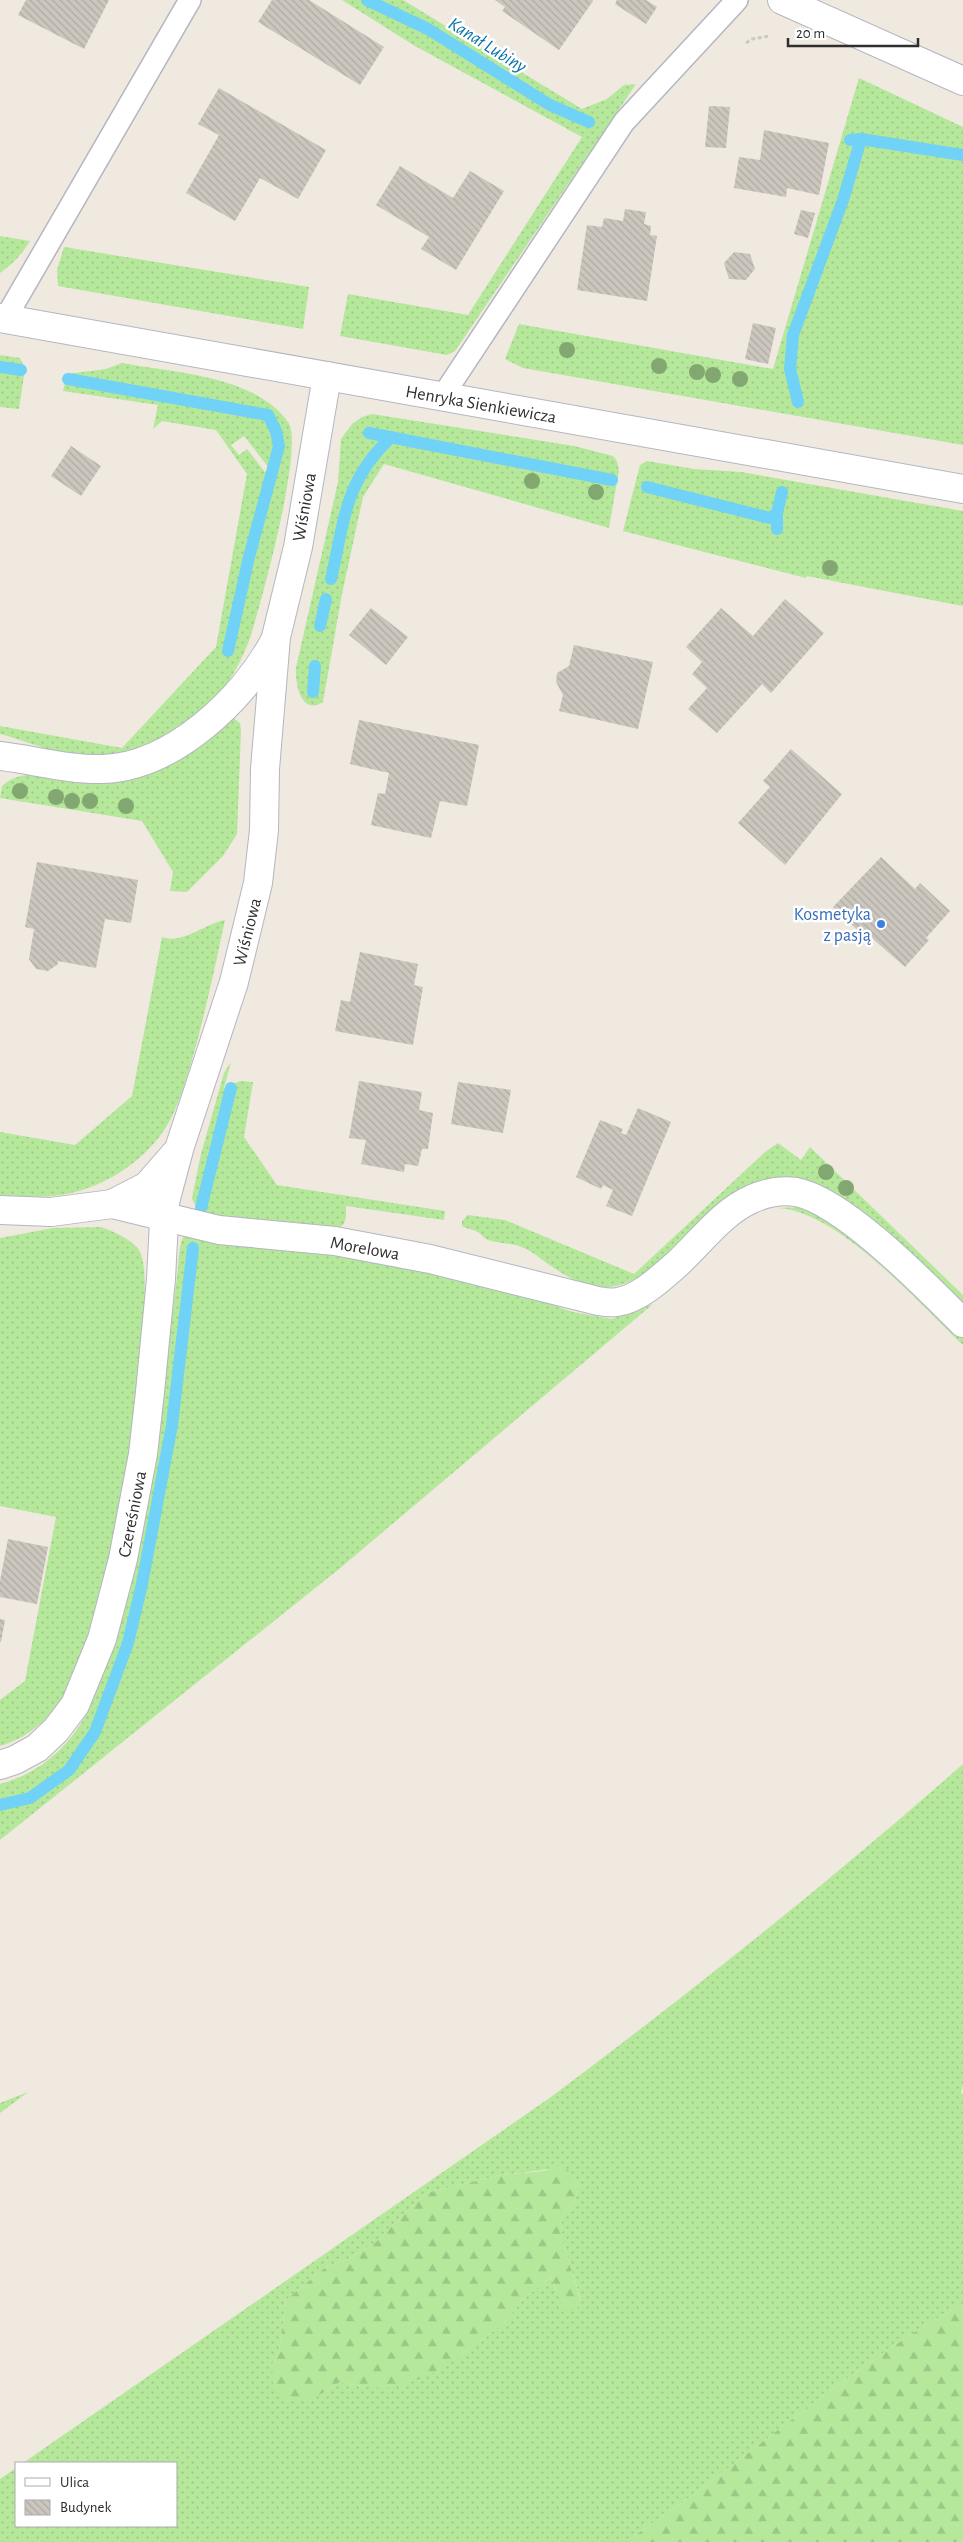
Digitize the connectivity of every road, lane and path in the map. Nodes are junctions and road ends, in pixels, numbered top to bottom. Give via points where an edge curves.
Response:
1 (190, 0) edge
2 (737, 0) edge
3 (782, 0) edge
4 (963, 81) edge
5 (2, 318) edge
6 (327, 376) junction
7 (442, 397) junction
8 (963, 489) edge
9 (276, 637) junction
10 (0, 756) edge
11 (180, 1146) junction
12 (112, 1204) junction
13 (0, 1210) edge
14 (164, 1217) junction
15 (963, 1323) edge
16 (0, 1765) edge

1 - 5 lane
2 - 7 lane via 624,122
3 - 4 street
5 - 6 street, Henryka Sienkiewicza
6 - 7 street, Henryka Sienkiewicza
6 - 9 street, Wiśniowa via 298,547
7 - 8 street, Henryka Sienkiewicza
9 - 10 street, Wiśniowa via 266,657 229,702 156,758 136,765 102,769
9 - 11 street, Wiśniowa via 258,883 248,934 221,1026
11 - 12 street, Morelowa via 147,1186
11 - 14 street, Wiśniowa
12 - 13 street, Morelowa via 51,1212
12 - 14 street, Morelowa
14 - 15 street, Morelowa via 246,1234 335,1241 430,1259 598,1302 617,1302 637,1294 665,1275 731,1211 762,1195 797,1192 834,1210 873,1238
14 - 16 street, Czereśniowa via 143,1454 124,1559 102,1640 75,1705 56,1730 32,1751

